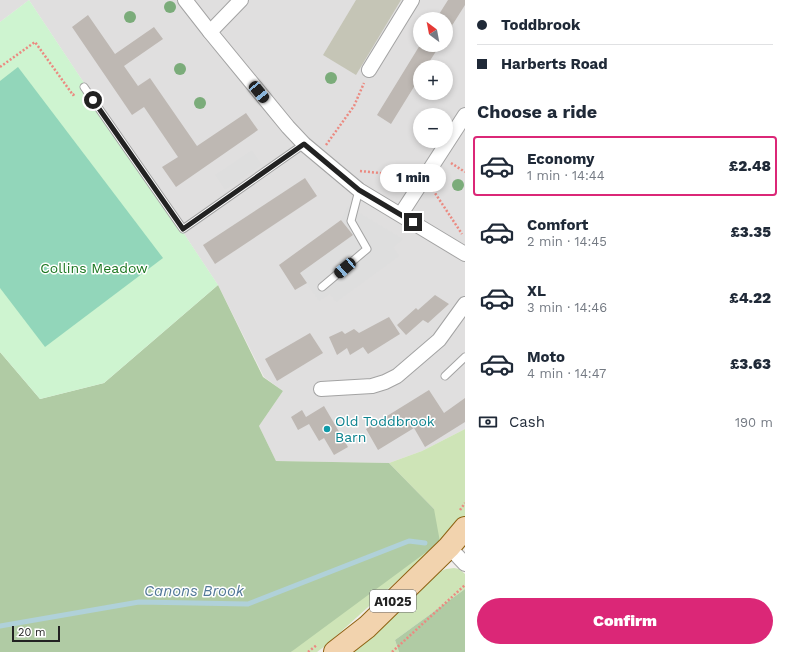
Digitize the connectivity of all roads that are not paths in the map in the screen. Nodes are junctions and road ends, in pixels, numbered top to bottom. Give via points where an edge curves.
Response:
1 (185, 0) edge
2 (241, 0) edge
3 (412, 0) edge
4 (210, 32) junction
5 (369, 70) road end
6 (84, 87) road end
7 (465, 115) edge
8 (304, 144) junction
9 (359, 190) junction
10 (401, 214) junction
11 (465, 254) edge
12 (322, 287) dead end
13 (465, 304) edge
14 (465, 358) edge
15 (445, 376) dead end
16 (321, 389) dead end
17 (465, 528) edge
18 (449, 547) junction
19 (465, 564) edge
20 (336, 652) edge

1 - 4 street
2 - 4 street
3 - 5 street
4 - 8 street
6 - 8 lane via 183,229
7 - 10 street
8 - 9 street
9 - 10 street
9 - 12 lane via 351,221 367,249
10 - 11 street
13 - 16 street via 439,340 397,376 372,386
14 - 15 lane
17 - 18 main road, A1025
18 - 19 street
18 - 20 main road, A1025 via 368,627

